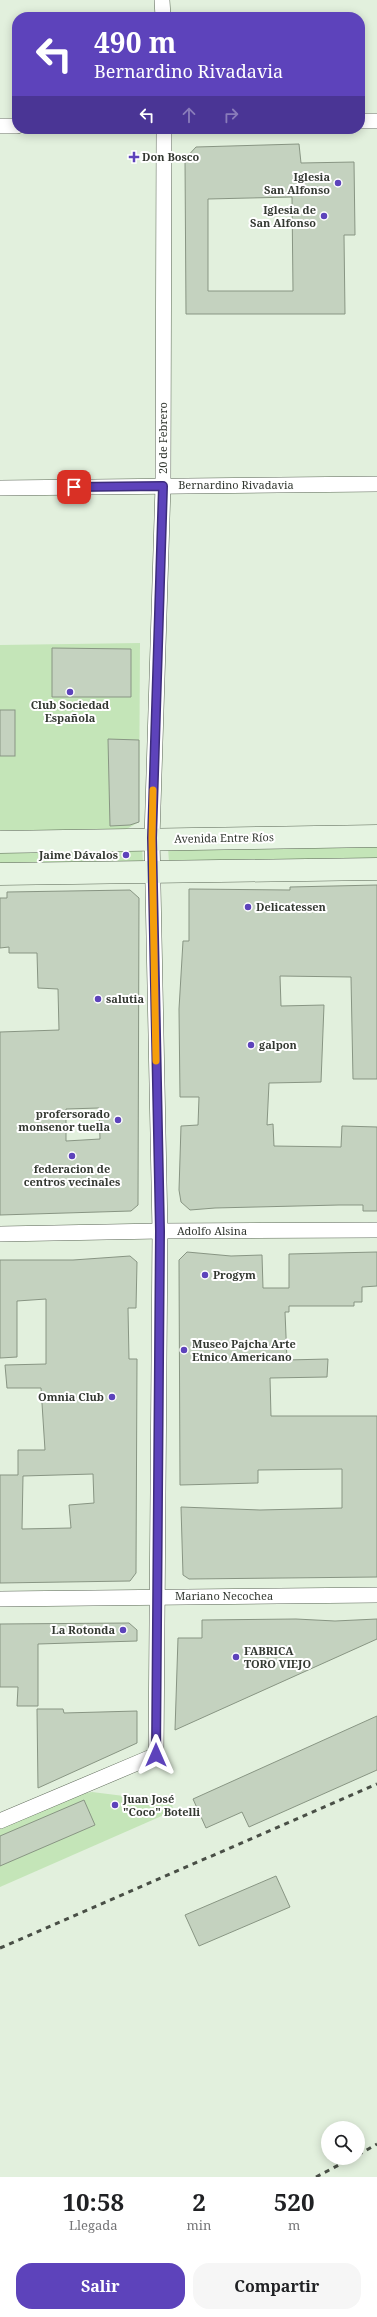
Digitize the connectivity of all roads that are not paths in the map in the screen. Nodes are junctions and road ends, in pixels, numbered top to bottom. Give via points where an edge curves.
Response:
1 (162, 0) edge
2 (163, 12) edge
3 (365, 121) edge
4 (377, 121) edge
5 (0, 126) edge
6 (12, 126) edge
7 (164, 134) edge
8 (377, 484) edge
9 (163, 486) junction
10 (0, 488) edge
11 (377, 836) edge
12 (152, 838) junction
13 (0, 842) edge
14 (377, 869) edge
15 (153, 872) junction
16 (0, 874) edge
17 (377, 1230) edge
18 (160, 1231) junction
19 (0, 1234) edge
20 (377, 1595) edge
21 (157, 1596) junction
22 (0, 1599) edge
23 (0, 1821) edge

1 - 2 street
3 - 4 street
5 - 6 street
7 - 9 street, 20 de Febrero
8 - 9 street, Bernardino Rivadavia
9 - 10 street, Bernardino Rivadavia
9 - 12 street, 20 de Febrero
11 - 12 main road, Avenida Entre Ríos
12 - 13 main road, Avenida Entre Ríos
12 - 15 street, 20 de Febrero
14 - 15 main road
15 - 16 main road
15 - 18 street, 20 de Febrero
17 - 18 street, Adolfo Alsina
18 - 19 street, Adolfo Alsina
18 - 21 street, 20 de Febrero
20 - 21 street, Mariano Necochea
21 - 22 street, Mariano Necochea
21 - 23 street, 20 de Febrero via 156,1755

